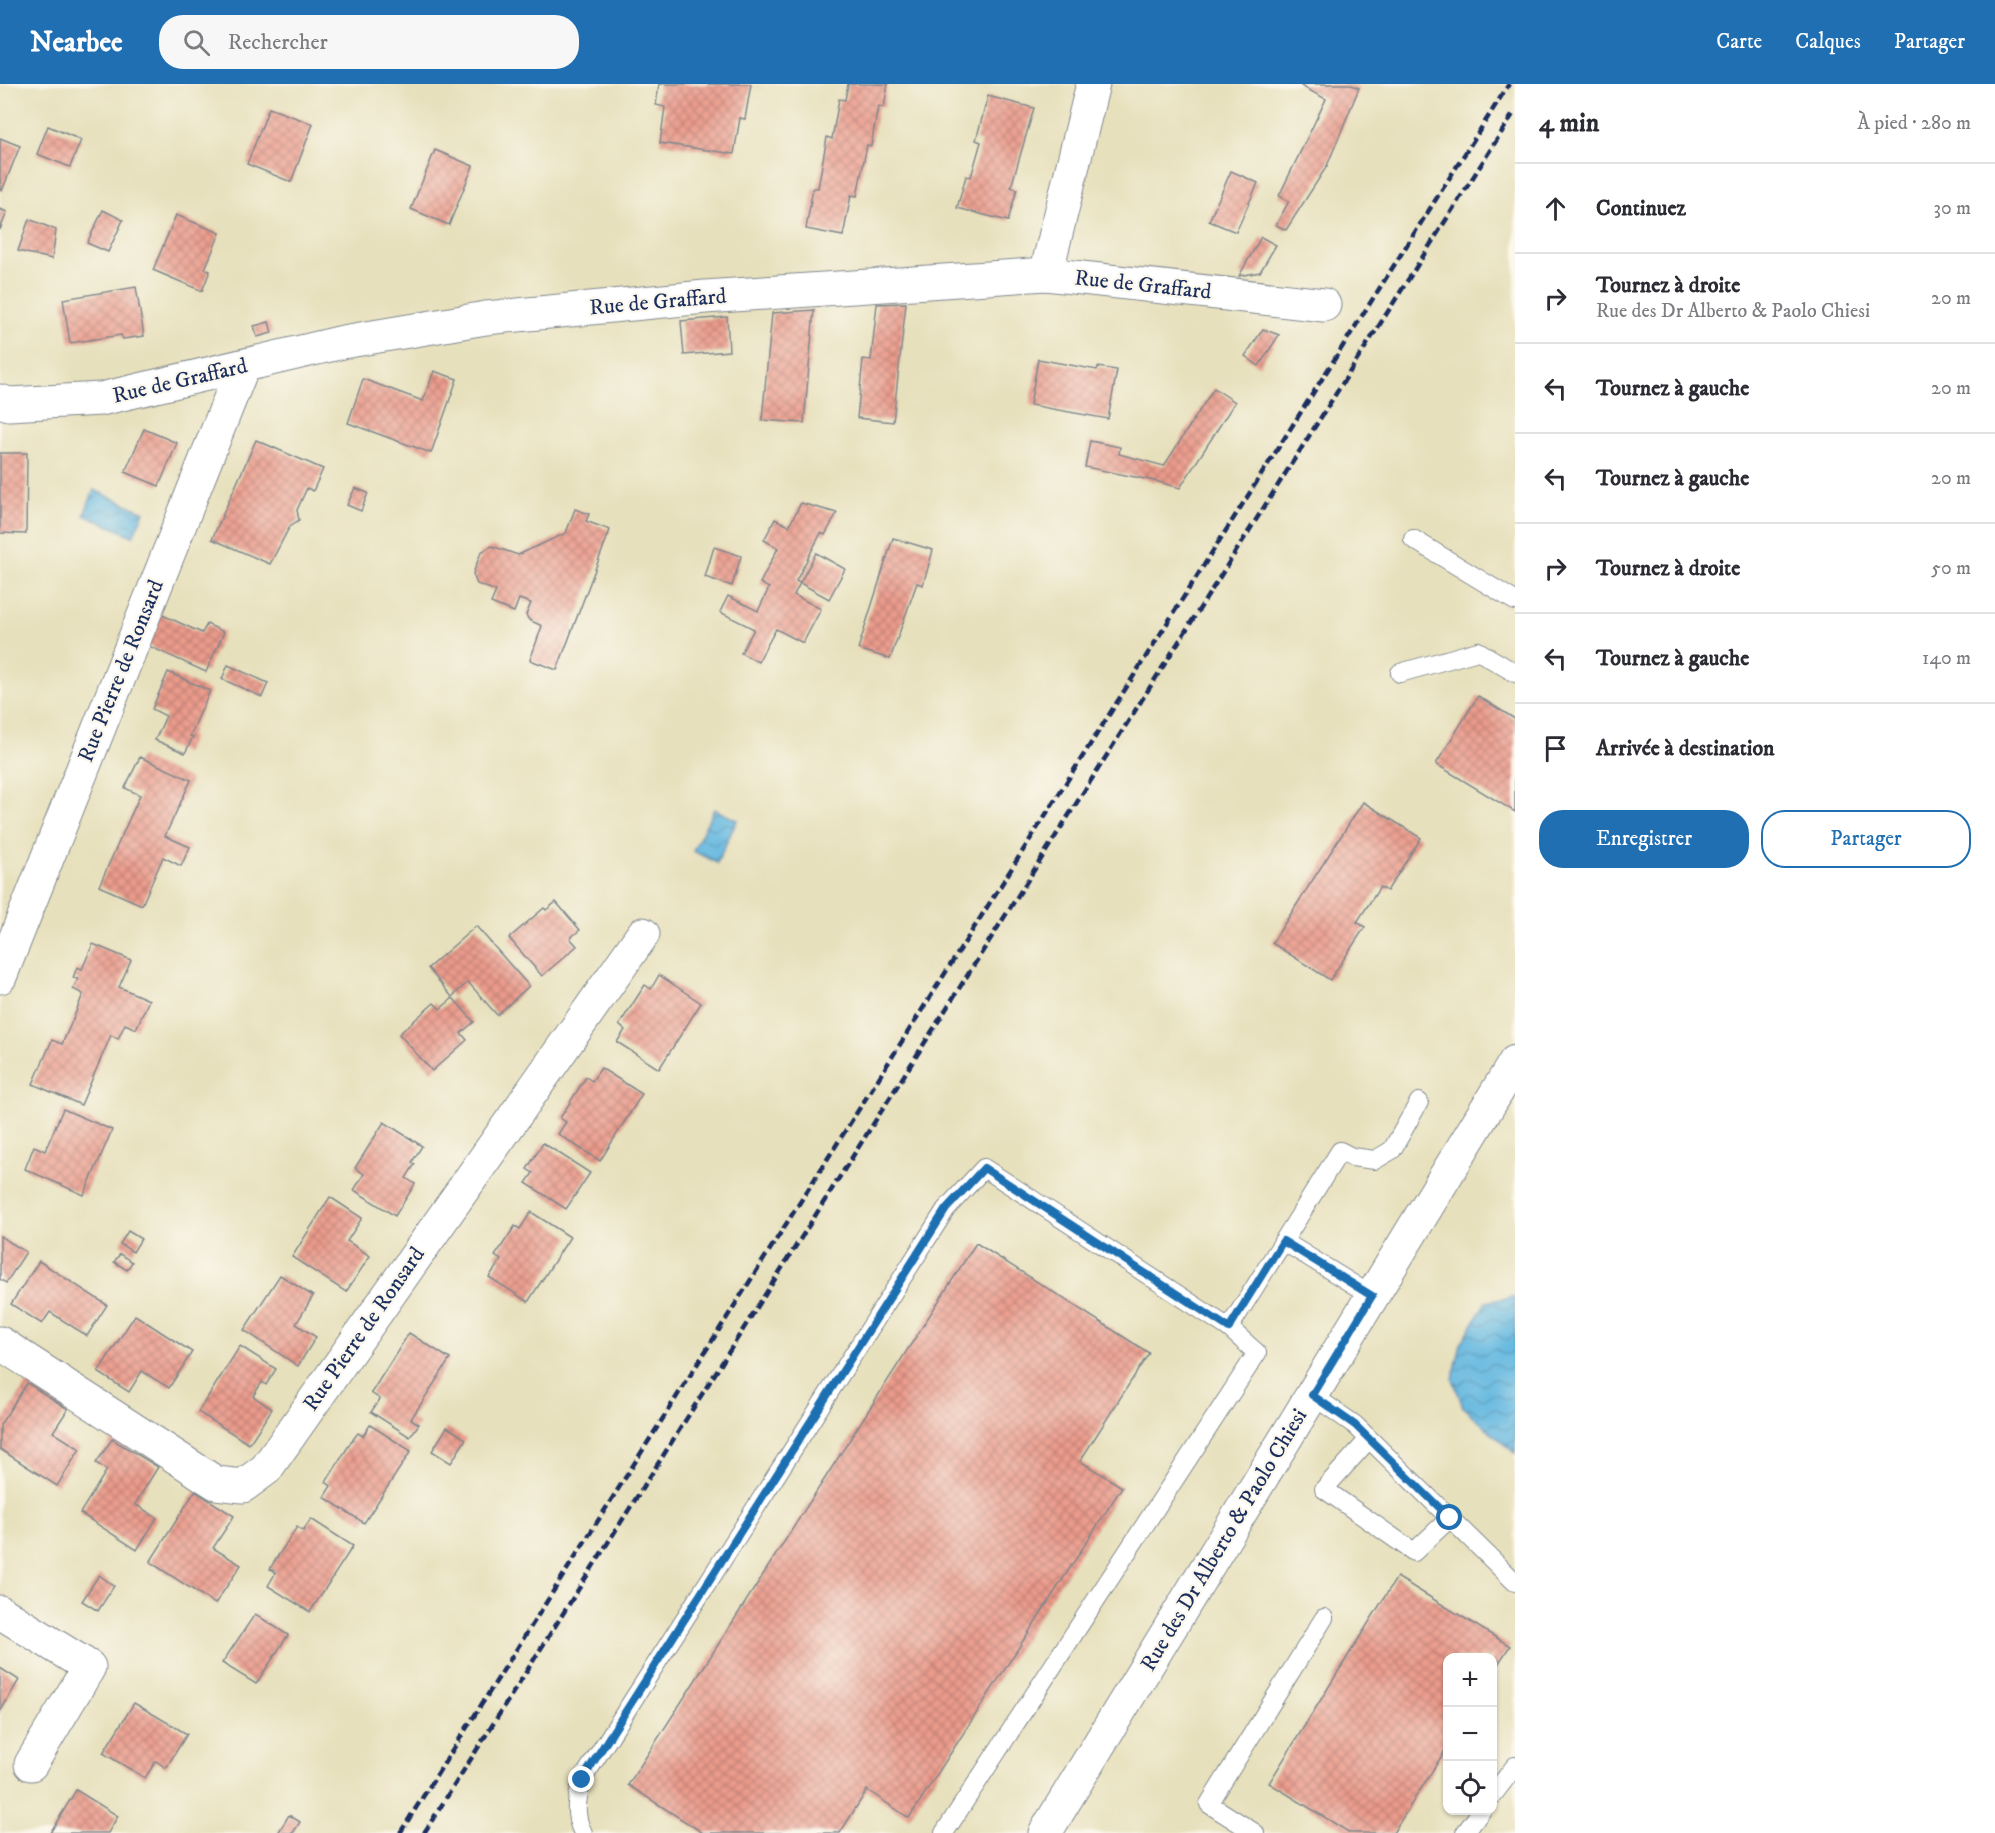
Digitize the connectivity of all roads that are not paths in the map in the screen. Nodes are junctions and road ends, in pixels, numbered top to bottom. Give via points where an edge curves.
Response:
1 (1093, 84) edge
2 (1046, 274) junction
3 (1324, 305) dead end
4 (243, 366) junction
5 (0, 401) edge
6 (1413, 539) dead end
7 (1515, 601) edge
8 (1400, 673) dead end
9 (1515, 673) edge
10 (643, 934) dead end
11 (0, 977) edge
12 (1515, 1062) edge
13 (1419, 1102) dead end
14 (1283, 1241) junction
15 (1372, 1296) junction
16 (1229, 1328) junction
17 (0, 1343) edge
18 (1312, 1395) junction
19 (1369, 1439) junction
20 (1450, 1518) junction
21 (1515, 1582) edge
22 (0, 1612) edge
23 (1324, 1618) dead end
24 (31, 1764) dead end
25 (1515, 1766) edge
26 (1497, 1789) edge
27 (1478, 1815) edge
28 (583, 1833) edge
29 (945, 1833) edge
30 (1045, 1833) edge
31 (1255, 1833) edge
32 (1465, 1833) edge

1 - 2 street
2 - 3 street, Rue de Graffard
2 - 4 street, Rue de Graffard via 705,297 486,318 343,342
4 - 5 street, Rue de Graffard via 101,399 9,404
4 - 11 street, Rue Pierre de Ronsard
6 - 7 lane
8 - 9 lane via 1478,651
10 - 17 street, Rue Pierre de Ronsard via 266,1468 243,1486 216,1483
12 - 15 street, Rue des Dr Alberto & Paolo Chiesi
13 - 14 lane via 1392,1150 1375,1160 1340,1151
14 - 15 lane
14 - 16 lane
15 - 18 street, Rue des Dr Alberto & Paolo Chiesi
16 - 28 lane via 984,1168 946,1209 582,1780 575,1805
16 - 29 lane via 1257,1353
18 - 19 lane
18 - 30 street, Rue des Dr Alberto & Paolo Chiesi
19 - 20 lane
19 - 20 lane via 1324,1489 1413,1552
20 - 21 lane
22 - 24 street via 89,1667
23 - 31 lane via 1209,1804
25 - 26 lane
27 - 32 lane

